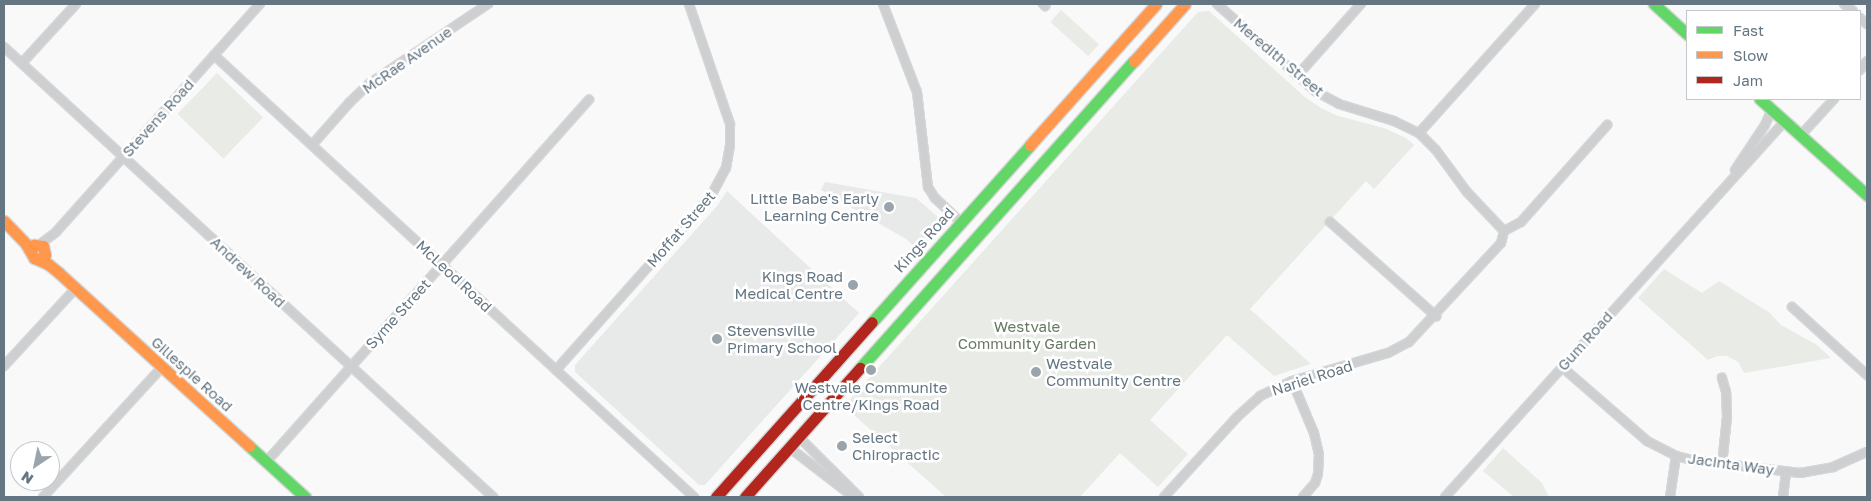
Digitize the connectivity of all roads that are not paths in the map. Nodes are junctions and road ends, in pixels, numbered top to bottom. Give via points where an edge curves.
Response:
1 (76, 4) edge
2 (260, 4) edge
3 (488, 4) edge
4 (689, 4) edge
5 (883, 4) edge
6 (1156, 4) edge
7 (1185, 4) edge
8 (1217, 4) edge
9 (1361, 4) edge
10 (1535, 4) edge
11 (1654, 4) edge
12 (1686, 33) edge
13 (4, 47) edge
14 (214, 55) junction
15 (22, 64) junction
16 (1297, 76) junction
17 (589, 100) dead end
18 (1761, 100) edge
19 (1833, 100) edge
20 (1772, 110) junction
21 (1785, 121) junction
22 (1607, 125) dead end
23 (1418, 133) junction
24 (1801, 135) junction
25 (312, 145) junction
26 (123, 158) junction
27 (1725, 184) junction
28 (1867, 195) edge
29 (4, 221) edge
30 (961, 222) junction
31 (1330, 222) dead end
32 (1504, 231) junction
33 (977, 236) junction
34 (39, 250) junction
35 (442, 265) junction
36 (76, 288) junction
37 (1792, 307) dead end
38 (1436, 316) junction
39 (4, 366) edge
40 (162, 367) junction
41 (351, 367) junction
42 (1562, 367) junction
43 (556, 370) junction
44 (1867, 375) edge
45 (1722, 378) dead end
46 (1292, 381) junction
47 (776, 429) junction
48 (798, 437) junction
49 (790, 448) junction
50 (1867, 452) edge
51 (1676, 456) junction
52 (266, 461) junction
53 (1722, 465) junction
54 (1786, 472) junction
55 (42, 497) edge
56 (305, 497) edge
57 (493, 497) edge
58 (694, 497) edge
59 (716, 497) edge
60 (745, 497) edge
61 (854, 497) edge
62 (859, 497) edge
63 (1164, 497) edge
64 (1303, 497) edge
65 (1445, 497) edge
66 (1670, 497) edge
67 (1783, 497) edge

1 - 15 street
2 - 14 street, Stevens Road
3 - 25 street, McRae Avenue via 370,83
4 - 43 street, Moffat Street via 730,124 726,168 711,196
5 - 30 street via 917,92 928,187
6 - 30 main road, Kings Road
7 - 33 main road
8 - 16 street, Meredith Street
9 - 16 street
10 - 23 street
11 - 12 main road
13 - 15 street, Andrew Road
14 - 25 street, McLeod Road
14 - 26 street, Stevens Road
15 - 26 street, Andrew Road
16 - 23 street, Meredith Street via 1339,104 1394,121
17 - 35 street, Syme Street
18 - 20 main road
19 - 24 street
20 - 21 main road
20 - 27 street, Gum Road
21 - 24 main road
21 - 27 street, Gum Road
22 - 32 street via 1520,222
23 - 32 street, Meredith Street
24 - 28 main road
25 - 35 street, McLeod Road
26 - 34 street, Stevens Road
26 - 41 street, Andrew Road
27 - 42 street, Gum Road
29 - 34 main road, Gillespie Road
30 - 33 main road
30 - 47 main road, Kings Road
31 - 38 street
32 - 38 street, Nariel Road via 1501,243
33 - 48 main road
34 - 36 main road, Gillespie Road
35 - 41 street, Syme Street
35 - 43 street, McLeod Road
36 - 39 street
36 - 40 main road, Gillespie Road
37 - 44 street
38 - 46 street, Nariel Road via 1409,342 1388,354
40 - 52 main road, Gillespie Road
40 - 55 street
41 - 52 street, Syme Street
41 - 57 street, Andrew Road
42 - 51 street, Jacinta Way via 1636,432
42 - 65 street, Gum Road
43 - 58 street, McLeod Road
45 - 53 street via 1727,409
46 - 63 street, Nariel Road via 1273,388 1248,405
46 - 64 street via 1314,433 1319,454 1316,478
47 - 48 main road
47 - 49 main road
47 - 59 main road, Kings Road
48 - 49 main road
48 - 62 street
49 - 60 main road
49 - 61 street
50 - 54 street, Jacinta Way via 1833,467
51 - 53 street, Jacinta Way
51 - 66 street
52 - 56 main road, Gillespie Road
53 - 54 street, Jacinta Way
54 - 67 street

